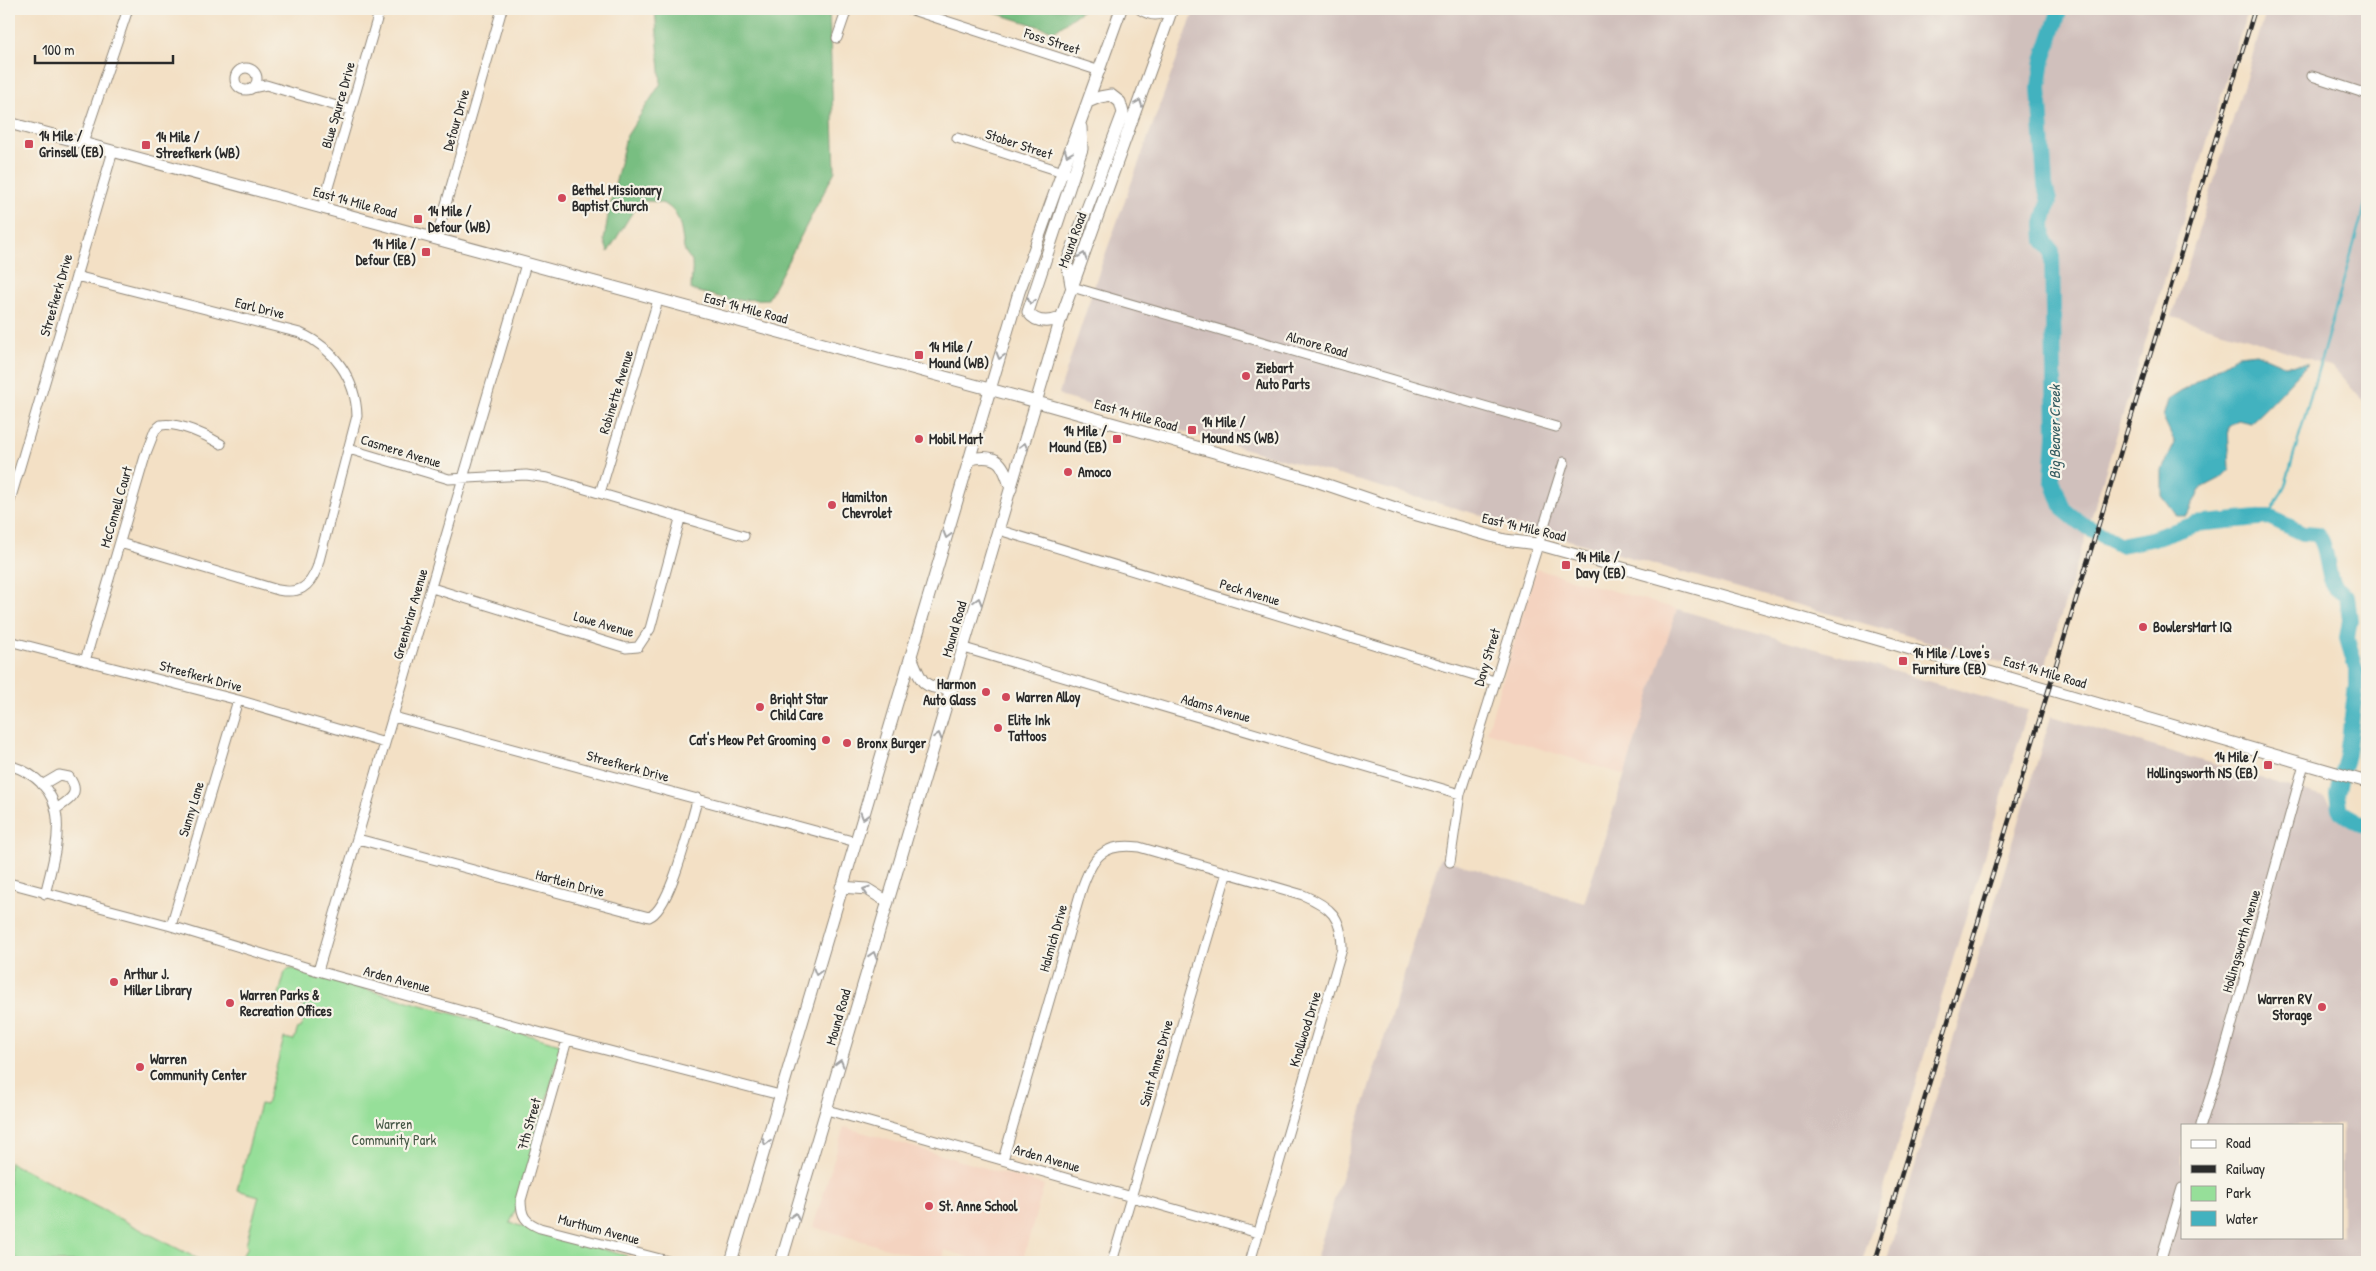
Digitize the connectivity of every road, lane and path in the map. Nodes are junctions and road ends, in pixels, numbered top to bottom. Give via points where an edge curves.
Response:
1 (128, 9) edge
2 (380, 9) edge
3 (502, 9) edge
4 (847, 9) edge
5 (909, 9) edge
6 (1121, 9) edge
7 (1141, 9) edge
8 (1166, 9) edge
9 (1172, 9) edge
10 (837, 38) dead end
11 (1100, 71) junction
12 (256, 75) junction
13 (2312, 76) dead end
14 (266, 85) junction
15 (252, 88) junction
16 (2367, 94) edge
17 (1088, 102) junction
18 (350, 110) junction
19 (1080, 121) junction
20 (9, 123) edge
21 (957, 138) dead end
22 (83, 143) junction
23 (113, 151) junction
24 (1061, 172) junction
25 (1073, 175) junction
26 (322, 208) junction
27 (436, 239) junction
28 (526, 264) junction
29 (76, 276) junction
30 (1072, 287) junction
31 (658, 300) junction
32 (1062, 318) junction
33 (990, 390) junction
34 (1037, 402) junction
35 (1556, 427) dead end
36 (221, 444) dead end
37 (349, 450) junction
38 (970, 459) junction
39 (1564, 462) dead end
40 (463, 478) junction
41 (1011, 489) junction
42 (600, 493) junction
43 (9, 504) edge
44 (680, 518) junction
45 (999, 530) junction
46 (744, 536) dead end
47 (120, 543) junction
48 (1537, 544) junction
49 (432, 588) junction
50 (9, 641) edge
51 (964, 648) junction
52 (911, 656) junction
53 (85, 661) junction
54 (1494, 681) junction
55 (952, 688) junction
56 (238, 700) junction
57 (394, 717) junction
58 (385, 743) junction
59 (2304, 764) junction
60 (9, 765) edge
61 (2367, 782) edge
62 (42, 785) junction
63 (1460, 794) junction
64 (698, 798) junction
65 (56, 809) junction
66 (358, 839) junction
67 (856, 842) junction
68 (1450, 862) dead end
69 (1227, 872) junction
70 (9, 883) edge
71 (841, 887) junction
72 (45, 894) junction
73 (888, 902) junction
74 (171, 926) junction
75 (318, 971) junction
76 (568, 1040) junction
77 (780, 1095) junction
78 (827, 1110) junction
79 (2201, 1124) edge
80 (1004, 1160) junction
81 (2181, 1191) edge
82 (1131, 1197) junction
83 (522, 1216) joint
84 (1258, 1234) junction
85 (672, 1262) edge
86 (731, 1262) edge
87 (781, 1262) edge
88 (1112, 1262) edge
89 (1250, 1262) edge
90 (2160, 1262) edge

1 - 22 street
2 - 18 street, Blue Spurce Drive
3 - 27 street, Defour Drive
4 - 10 street
5 - 11 street, Foss Street
6 - 11 main road
7 - 8 main road via 1157,14
30 -> 9 main road, Mound Road
11 - 17 main road
12 - 14 street
12 - 15 street
12 - 15 street via 244,68 236,74 235,82 239,88
13 - 16 street
14 - 15 street
14 - 18 street
17 - 19 main road
17 - 30 main road via 1111,95 1120,102 1123,113 1068,262
18 - 26 street, Blue Spurce Drive
19 -> 24 main road
19 - 25 main road via 1082,150
20 - 22 main road, East 14 Mile Road
21 - 24 street, Stober Street
22 - 23 main road, East 14 Mile Road
23 - 26 main road, East 14 Mile Road
23 - 29 street, Streefkerk Drive
24 - 25 street, Stober Street
24 -> 33 main road via 1019,292
25 -> 32 main road via 1028,312 1049,323
26 - 27 main road, East 14 Mile Road
27 - 28 main road, East 14 Mile Road
28 - 31 main road, East 14 Mile Road
28 - 40 street, Greenbriar Avenue
29 - 37 street, Earl Drive via 285,328 319,344 338,362 356,400 357,416
29 - 43 street, Streefkerk Drive
30 - 32 main road, Mound Road
30 - 35 street, Almore Road
31 - 33 main road, East 14 Mile Road
31 - 42 street, Robinette Avenue
32 - 34 main road, Mound Road
33 - 34 main road, East 14 Mile Road
33 - 38 main road
41 -> 34 main road, Mound Road
34 - 48 main road, East 14 Mile Road via 1310,479 1496,538
36 - 47 street, McConnell Court via 176,426 161,425 155,430
37 - 40 street, Casmere Avenue via 448,479
37 - 47 street, Casmere Avenue via 317,568 308,585 302,589 294,592 278,590
38 - 41 main road via 995,459 1004,468
38 -> 52 main road
39 - 48 street, Davy Street
40 - 42 street, Casmere Avenue via 526,475
40 - 49 street, Greenbriar Avenue
41 - 45 main road, Mound Road
42 - 44 street, Casmere Avenue
44 - 46 street, Casmere Avenue
44 - 49 street, Lowe Avenue via 650,629 638,647 626,648
51 -> 45 main road, Mound Road
45 - 54 street, Peck Avenue
47 - 53 street, McConnell Court
48 - 54 street, Davy Street
48 - 59 main road, East 14 Mile Road
49 - 57 street, Greenbriar Avenue
50 - 53 street, Streefkerk Drive
51 - 55 main road, Mound Road
51 - 63 street, Adams Avenue
52 - 55 main road via 924,684 935,689
52 -> 67 main road
53 - 56 street, Streefkerk Drive
54 - 63 street, Davy Street
73 -> 55 main road, Mound Road
56 - 58 street, Streefkerk Drive
56 - 74 street, Sunny Lane
57 - 58 street, Greenbriar Avenue
57 - 64 street, Streefkerk Drive
58 - 66 street, Greenbriar Avenue
59 - 61 main road, East 14 Mile Road
59 - 79 street, Hollingsworth Avenue
60 - 62 street via 29,774
62 - 65 street
62 - 65 street via 59,775 69,778 74,784 73,795
63 - 68 street, Davy Street
64 - 66 street, Hartlein Drive via 667,897 658,912 649,917
64 - 67 street, Streefkerk Drive
65 - 72 street via 58,846
66 - 75 street, Greenbriar Avenue
67 - 71 main road
69 - 80 street, Halmich Drive via 1126,845 1108,849 1093,861 1081,891
69 - 82 street, Saint Annes Drive
69 - 84 street, Knollwood Drive via 1319,902 1335,915 1342,935 1337,970
70 - 72 street, Arden Avenue
73 -> 71 main road via 867,888
71 -> 77 main road
72 - 74 street, Arden Avenue
78 -> 73 main road, Mound Road
74 - 75 street, Arden Avenue
75 - 76 street, Arden Avenue
76 - 77 street, Arden Avenue
76 - 83 street, 7th Street via 522,1200
77 -> 86 main road
78 - 80 street, Arden Avenue
87 -> 78 main road, Mound Road
80 - 82 street, Arden Avenue
81 - 90 street
82 - 84 street, Arden Avenue
82 - 88 street, Saint Annes Drive
83 - 85 street, Murthum Avenue via 540,1228
84 - 89 street, Knollwood Drive

